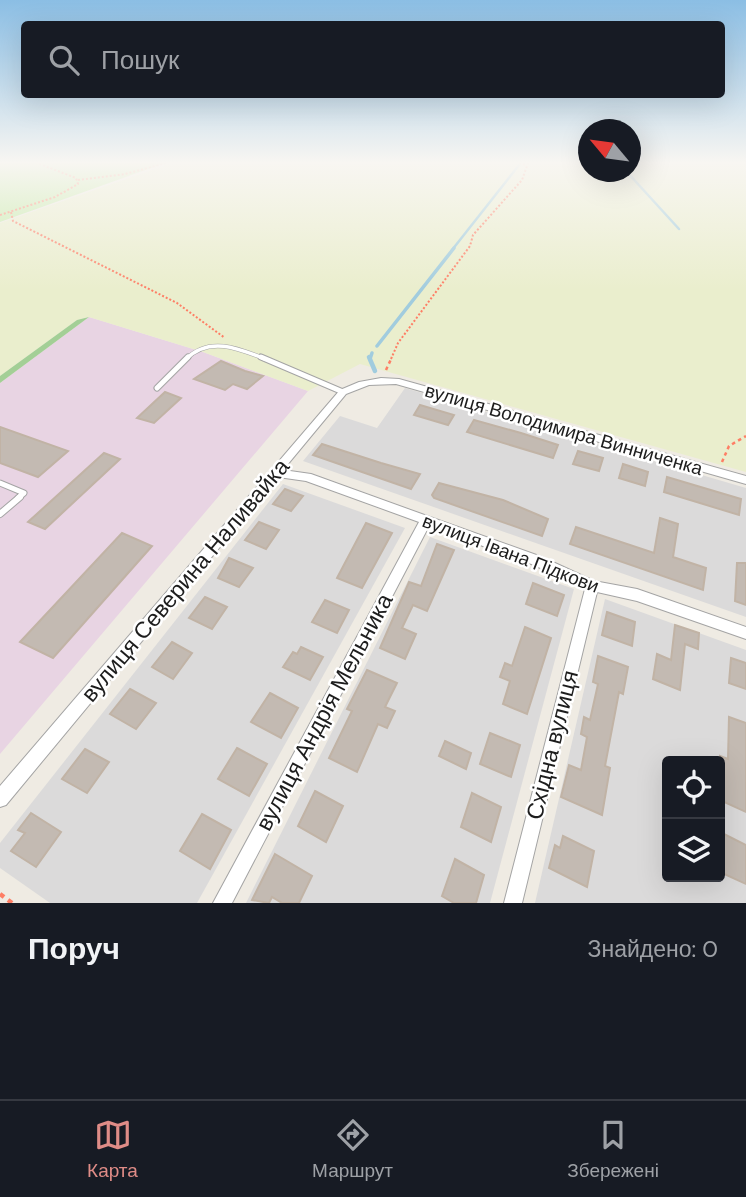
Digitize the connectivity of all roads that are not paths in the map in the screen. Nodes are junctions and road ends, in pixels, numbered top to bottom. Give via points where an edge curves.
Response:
1 (157, 388) dead end
2 (343, 392) junction
3 (277, 473) junction
4 (746, 480) edge
5 (0, 484) edge
6 (0, 514) edge
7 (426, 520) junction
8 (592, 586) junction
9 (746, 634) edge
10 (0, 799) edge
11 (222, 903) edge
12 (513, 903) edge

1 - 2 lane via 195,349 229,344
2 - 3 street, вулиця Северина Наливайка
2 - 4 street, вулиця Володимира Винниченка via 382,380 396,381
3 - 7 street, вулиця Івана Підкови via 307,477
3 - 10 street, вулиця Северина Наливайка
5 - 6 lane via 24,493
7 - 8 street, вулиця Івана Підкови
7 - 11 street, вулиця Андрія Мельника
8 - 9 street, вулиця Івана Підкови via 637,595
8 - 12 street, Східна вулиця

